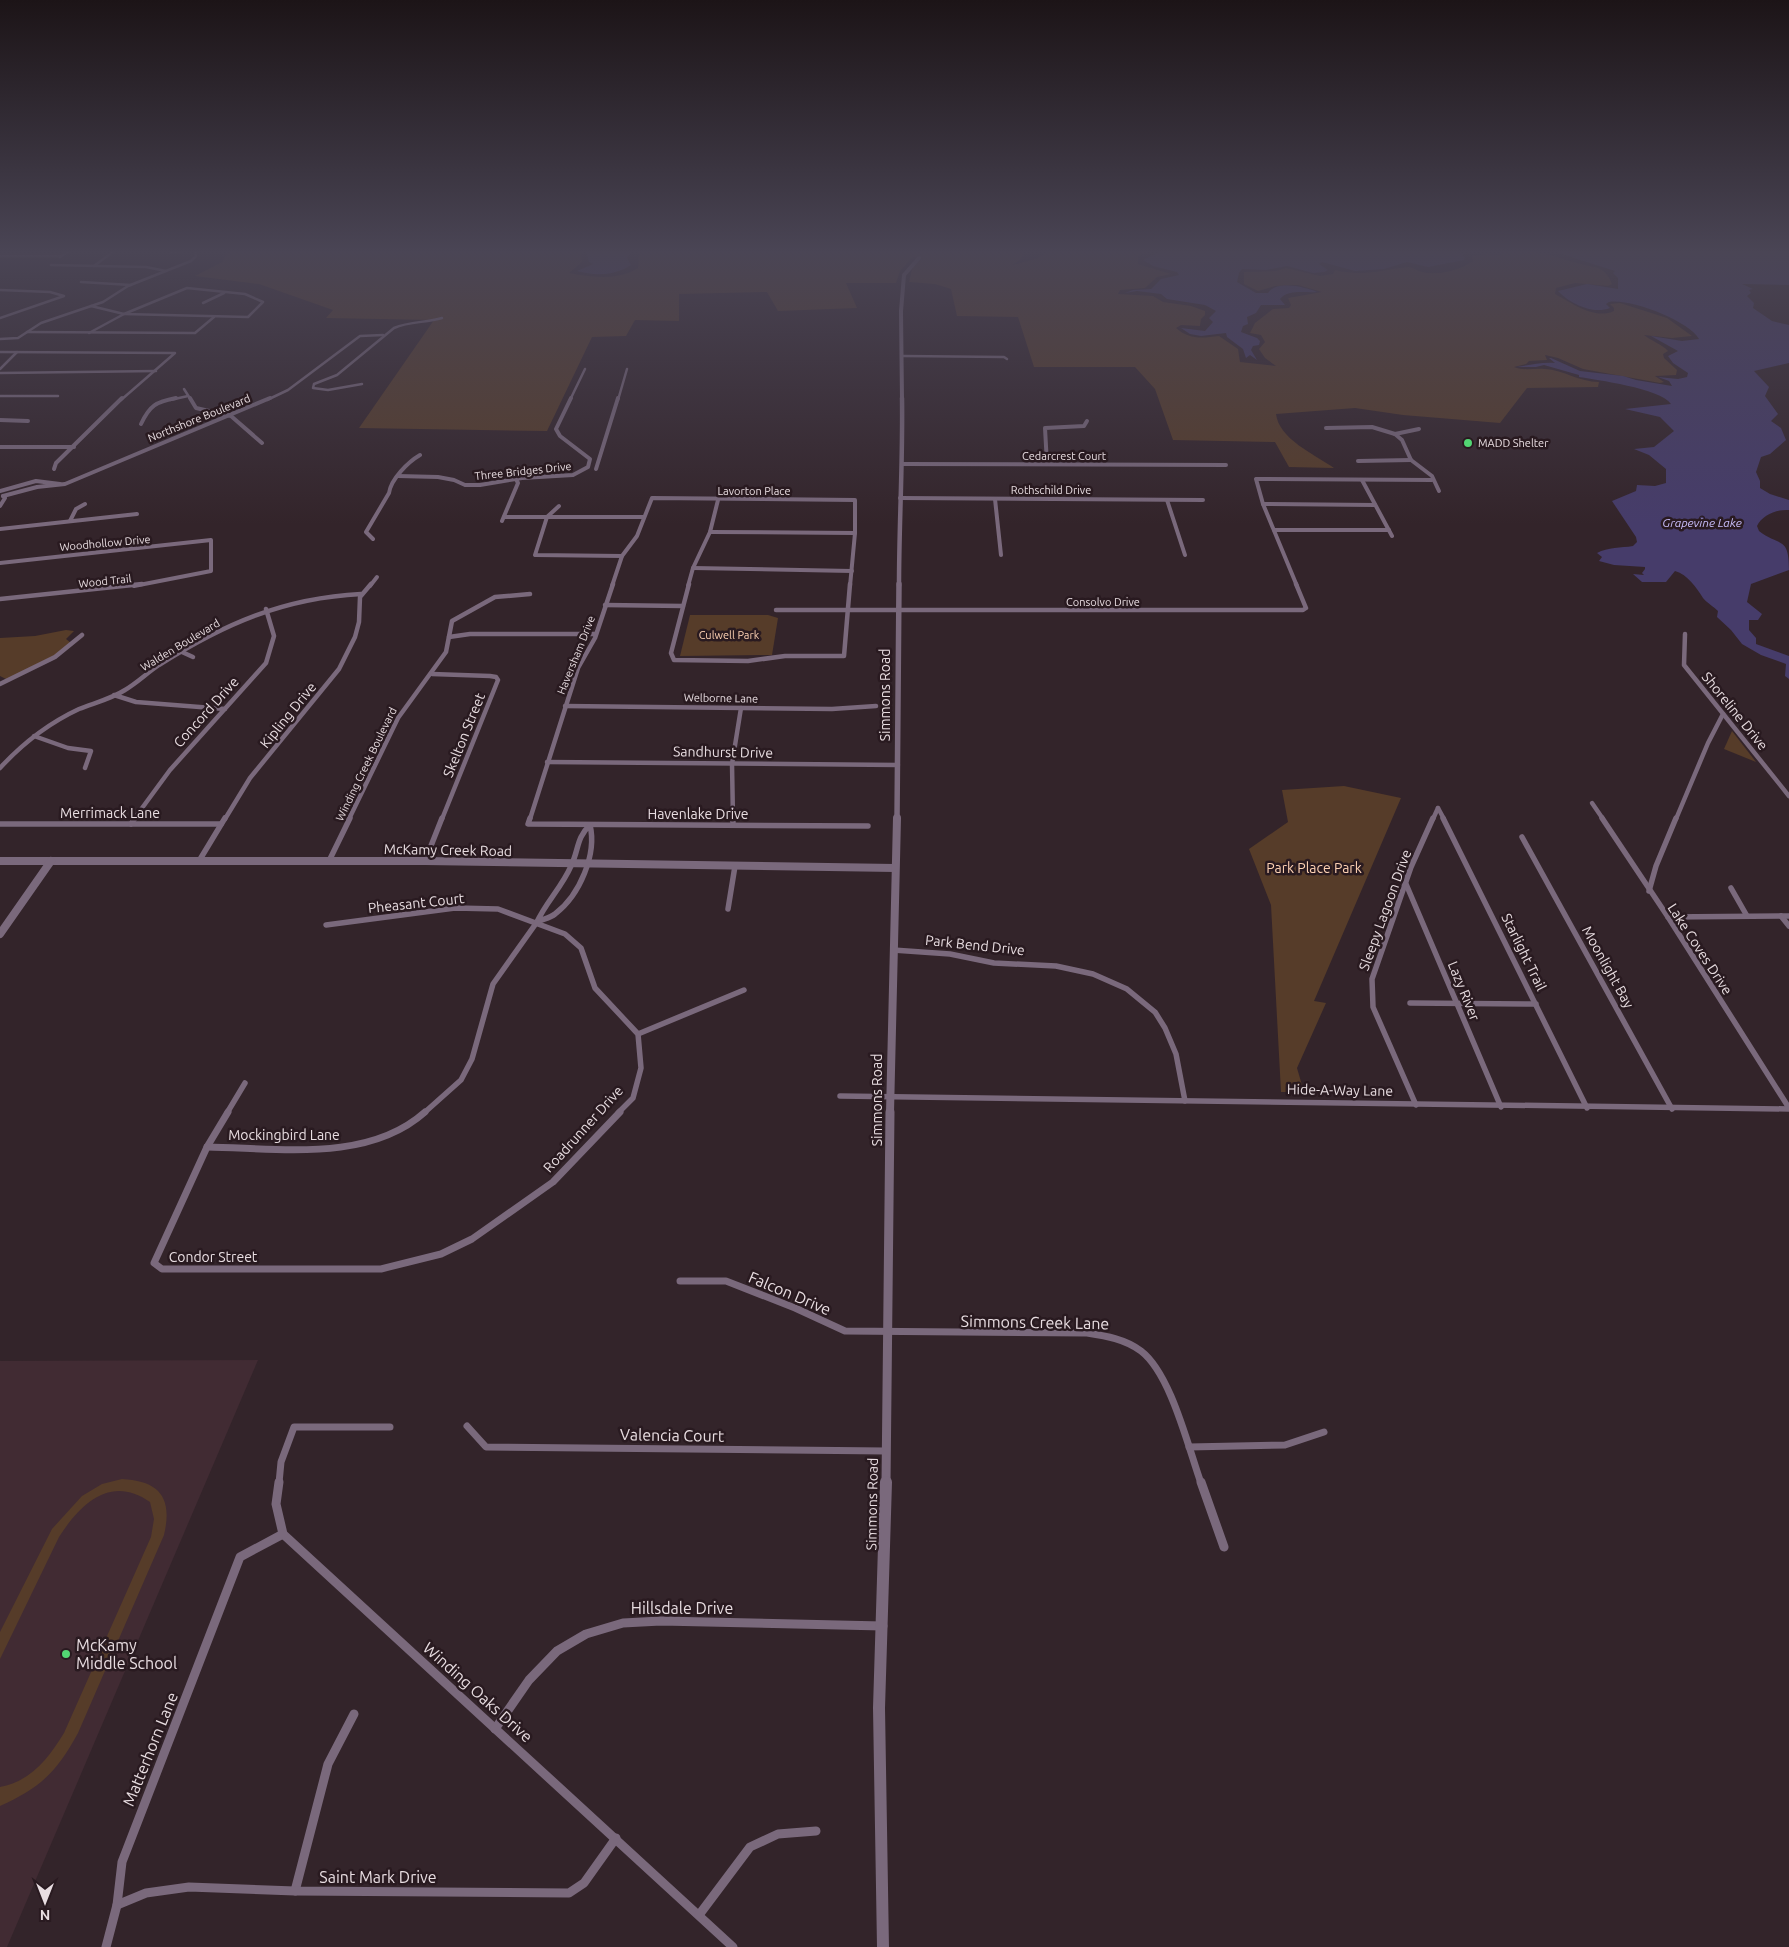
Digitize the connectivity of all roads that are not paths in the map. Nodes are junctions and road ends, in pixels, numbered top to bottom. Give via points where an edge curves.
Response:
1 (352, 342) edge
2 (375, 342) edge
3 (903, 342) edge
4 (0, 352) edge
5 (17, 352) junction
6 (903, 356) junction
7 (1007, 359) dead end
8 (0, 369) edge
9 (585, 369) dead end
10 (627, 369) dead end
11 (156, 371) junction
12 (0, 373) edge
13 (362, 384) dead end
14 (184, 389) dead end
15 (0, 396) edge
16 (58, 396) dead end
17 (188, 396) junction
18 (231, 416) junction
19 (0, 420) edge
20 (1087, 420) dead end
21 (28, 421) dead end
22 (141, 424) dead end
23 (1326, 428) dead end
24 (1418, 428) dead end
25 (1395, 434) junction
26 (262, 443) dead end
27 (0, 447) edge
28 (74, 447) junction
29 (420, 455) dead end
30 (1411, 460) junction
31 (1358, 461) dead end
32 (903, 464) junction
33 (1047, 464) junction
34 (1226, 465) dead end
35 (54, 468) dead end
36 (596, 470) dead end
37 (398, 476) junction
38 (516, 479) junction
39 (1362, 480) junction
40 (1432, 480) junction
41 (30, 483) junction
42 (64, 484) junction
43 (29, 489) junction
44 (1439, 491) dead end
45 (1, 494) edge
46 (652, 498) joint
47 (900, 498) junction
48 (995, 499) junction
49 (718, 500) junction
50 (1167, 500) junction
51 (1203, 500) dead end
52 (85, 504) dead end
53 (1263, 504) junction
54 (1376, 505) junction
55 (0, 506) edge
56 (559, 506) dead end
57 (137, 514) dead end
58 (547, 517) junction
59 (644, 517) junction
60 (70, 521) junction
61 (0, 529) edge
62 (1274, 530) junction
63 (1389, 530) junction
64 (710, 532) junction
65 (855, 533) junction
66 (1392, 536) dead end
67 (373, 539) dead end
68 (1001, 555) dead end
69 (1185, 555) dead end
70 (622, 556) junction
71 (0, 563) edge
72 (693, 568) junction
73 (211, 571) joint
74 (852, 571) junction
75 (377, 578) dead end
76 (362, 594) junction
77 (530, 594) dead end
78 (0, 599) edge
79 (605, 605) junction
80 (683, 606) junction
81 (266, 609) junction
82 (776, 610) dead end
83 (849, 610) junction
84 (899, 610) junction
85 (596, 634) junction
86 (1685, 634) dead end
87 (82, 635) dead end
88 (450, 637) junction
89 (182, 652) junction
90 (193, 657) dead end
91 (432, 674) junction
92 (1, 683) edge
93 (114, 695) junction
94 (565, 706) junction
95 (876, 706) dead end
96 (741, 708) junction
97 (225, 709) junction
98 (1723, 714) junction
99 (34, 736) junction
100 (548, 762) junction
101 (732, 764) junction
102 (898, 765) junction
103 (0, 768) edge
104 (85, 768) dead end
105 (1789, 796) edge
106 (1592, 803) dead end
107 (1438, 808) joint
108 (0, 824) edge
109 (131, 824) junction
110 (221, 824) junction
111 (528, 824) joint
112 (590, 825) junction
113 (733, 826) junction
114 (868, 826) dead end
115 (1522, 837) dead end
116 (0, 860) edge
117 (51, 861) junction
118 (198, 861) junction
119 (329, 861) junction
120 (425, 862) junction
121 (572, 865) junction
122 (586, 865) junction
123 (735, 866) junction
124 (895, 868) junction
125 (1406, 884) junction
126 (1731, 888) dead end
127 (1649, 891) junction
128 (728, 909) dead end
129 (1668, 916) junction
130 (1747, 916) junction
131 (1781, 916) junction
132 (1789, 916) edge
133 (537, 922) junction
134 (326, 925) dead end
135 (1789, 926) edge
136 (0, 934) edge
137 (893, 950) junction
138 (744, 990) dead end
139 (1410, 1002) dead end
140 (1455, 1002) junction
141 (1536, 1004) junction
142 (638, 1034) junction
143 (246, 1083) dead end
144 (840, 1096) dead end
145 (891, 1096) junction
146 (1185, 1101) junction
147 (1416, 1105) junction
148 (1501, 1107) junction
149 (1587, 1108) junction
150 (1672, 1109) junction
151 (1789, 1109) edge
152 (207, 1147) junction
153 (472, 1239) joint
154 (680, 1281) dead end
155 (889, 1333) junction
156 (467, 1426) dead end
157 (390, 1427) dead end
158 (1324, 1432) dead end
159 (1189, 1447) junction
160 (886, 1451) junction
161 (283, 1534) junction
162 (1224, 1546) dead end
163 (883, 1626) junction
164 (354, 1714) dead end
165 (495, 1729) junction
166 (816, 1832) dead end
167 (616, 1838) junction
168 (295, 1891) junction
169 (117, 1905) junction
170 (699, 1915) junction
171 (106, 1947) edge
172 (733, 1947) edge
173 (883, 1947) edge

1 - 18 street, Northshore Boulevard via 288,390
2 - 13 street via 337,375 314,384 313,388 320,390
3 - 6 street, Simmons Road
4 - 5 street
5 - 8 street
5 - 11 street via 175,353
6 - 7 street
6 - 32 street, Simmons Road
9 - 38 street, Three Bridges Drive via 556,429 560,436 590,459 587,468 562,478
10 - 36 street
11 - 12 street
11 - 28 street via 133,388
14 - 17 street
15 - 16 street
17 - 18 street via 196,408
17 - 22 street via 163,401 148,409
18 - 26 street
18 - 42 street, Northshore Boulevard via 164,440
19 - 21 street
20 - 33 street via 1084,426 1045,428
23 - 25 street via 1372,427
24 - 25 street
25 - 30 street via 1404,443
27 - 28 street
28 - 35 street
29 - 37 street via 411,460
30 - 31 street
30 - 40 street via 1428,472
32 - 33 street, Cedarcrest Court
32 - 47 street, Simmons Road
33 - 34 street, Cedarcrest Court
37 - 38 street, Three Bridges Drive via 454,479 473,485
37 - 67 street via 366,532
38 - 58 street via 518,483 503,519
39 - 40 street
39 - 53 street via 1256,479
39 - 54 street
40 - 44 street
41 - 42 street, Northshore Boulevard
41 - 43 street
41 - 45 street, Northshore Boulevard
42 - 43 street, Northshore Boulevard
43 - 45 street, Northshore Boulevard
45 - 55 street via 5,498
46 - 49 street, Lavorton Place
46 - 59 street, Haversham Drive
47 - 48 street, Rothschild Drive
47 - 84 street, Simmons Road
48 - 50 street, Rothschild Drive
48 - 68 street
49 - 64 street
49 - 65 street, Lavorton Place via 855,500
50 - 51 street, Rothschild Drive
50 - 69 street
52 - 60 street via 76,509
53 - 54 street
53 - 62 street
54 - 63 street
56 - 58 street
57 - 60 street
58 - 59 street
58 - 70 street via 535,555
59 - 70 street, Haversham Drive via 637,536
60 - 61 street
62 - 63 street
62 - 84 street, Consolvo Drive via 1306,608 1297,611
63 - 66 street
64 - 65 street
64 - 72 street
65 - 74 street
70 - 79 street, Haversham Drive
71 - 73 street, Woodhollow Drive via 211,540
72 - 74 street
72 - 80 street
73 - 78 street, Wood Trail via 146,585
74 - 83 street
75 - 76 street
76 - 81 street, Walden Boulevard via 320,596
76 - 110 street, Kipling Drive via 355,637 339,669 250,778
77 - 88 street, Winding Creek Boulevard via 495,597 461,614 452,621
79 - 80 street
79 - 85 street, Haversham Drive
80 - 83 street via 671,653 674,660 844,656
81 - 89 street, Walden Boulevard via 240,619
81 - 97 street, Concord Drive via 274,626 274,647 266,663
82 - 83 street, Consolvo Drive
83 - 84 street, Consolvo Drive
84 - 102 street, Simmons Road
85 - 88 street via 470,634
85 - 94 street, Haversham Drive via 578,668
86 - 98 street, Shoreline Drive via 1684,665
87 - 92 street via 54,657
88 - 91 street, Winding Creek Boulevard via 446,652
89 - 90 street
89 - 93 street, Walden Boulevard
91 - 119 street, Winding Creek Boulevard via 398,718
91 - 120 street, Skelton Street via 490,676 498,680
93 - 97 street via 136,702
93 - 99 street, Walden Boulevard via 86,706
94 - 96 street, Welborne Lane
94 - 100 street, Haversham Drive
95 - 96 street, Welborne Lane
96 - 101 street
97 - 109 street, Concord Drive via 170,770
98 - 105 street, Shoreline Drive
98 - 127 street via 1656,866
99 - 103 street, Walden Boulevard via 15,750
99 - 104 street via 91,752
100 - 101 street, Sandhurst Drive
100 - 111 street, Haversham Drive
101 - 102 street, Sandhurst Drive
101 - 113 street
102 - 124 street, Simmons Road
106 - 127 street, Lake Coves Drive
107 - 125 street, Sleepy Lagoon Drive
107 - 141 street, Starlight Trail
108 - 109 street, Merrimack Lane
109 - 110 street, Merrimack Lane
110 - 118 street, Kipling Drive
111 - 112 street, Havenlake Drive
112 - 113 street, Havenlake Drive
112 - 121 street, Mockingbird Lane via 581,834
112 - 122 street, Mockingbird Lane via 594,834
113 - 114 street, Havenlake Drive
115 - 150 street, Moonlight Bay
116 - 117 street, McKamy Creek Road
117 - 118 street, McKamy Creek Road
117 - 136 street
118 - 119 street, McKamy Creek Road
119 - 120 street, McKamy Creek Road
120 - 121 street, McKamy Creek Road
121 - 122 street, McKamy Creek Road
121 - 133 street, Mockingbird Lane
122 - 123 street, McKamy Creek Road
122 - 133 street, Mockingbird Lane via 579,885 554,914
123 - 124 street, McKamy Creek Road
123 - 128 street
124 - 137 street, Simmons Road
125 - 140 street, Lazy River
125 - 147 street, Sleepy Lagoon Drive via 1372,979 1372,1003
126 - 130 street
127 - 129 street, Lake Coves Drive
129 - 130 street
129 - 151 street, Lake Coves Drive
130 - 131 street
131 - 132 street
131 - 135 street
133 - 134 street, Pheasant Court via 498,909 455,908
133 - 142 street via 565,934 581,948 595,988
133 - 152 street, Mockingbird Lane via 493,984 472,1059 461,1080 413,1123 363,1145 338,1149
137 - 145 street, Simmons Road
137 - 146 street, Park Bend Drive via 945,953 989,962 1039,964 1115,981 1139,996 1166,1029 1175,1053
138 - 142 street
139 - 140 street
140 - 141 street
140 - 148 street, Lazy River
141 - 149 street, Starlight Trail
142 - 153 street, Roadrunner Drive via 641,1068 633,1098 553,1182
143 - 152 street, Condor Street
144 - 145 street, Hide-A-Way Lane
145 - 146 street, Hide-A-Way Lane
145 - 155 street, Simmons Road
146 - 147 street, Hide-A-Way Lane
147 - 148 street, Hide-A-Way Lane
148 - 149 street, Hide-A-Way Lane
149 - 150 street, Hide-A-Way Lane
150 - 151 street, Hide-A-Way Lane
152 - 153 street, Condor Street via 154,1263 162,1269 380,1269 441,1254
154 - 155 street, Falcon Drive via 726,1281 845,1331
155 - 159 street, Simmons Creek Lane via 1086,1333 1115,1336 1144,1352 1160,1370
155 - 160 street, Simmons Road
156 - 160 street, Valencia Court via 486,1447
157 - 161 street via 294,1426 281,1462 276,1504
158 - 159 street via 1285,1445
159 - 162 street, Simmons Creek Lane
160 - 163 street, Simmons Road
161 - 165 street, Winding Oaks Drive
161 - 169 street, Matterhorn Lane via 240,1557 128,1844 122,1862
163 - 165 street, Hillsdale Drive via 624,1623 586,1634 557,1651 530,1680
163 - 173 street, Simmons Road via 879,1708
164 - 168 street via 328,1764
165 - 167 street, Winding Oaks Drive
166 - 170 street via 778,1834 750,1847
167 - 168 street, Saint Mark Drive via 584,1883 569,1893
167 - 170 street, Winding Oaks Drive
168 - 169 street, Saint Mark Drive via 189,1886 146,1893
169 - 171 street, Matterhorn Lane
170 - 172 street, Winding Oaks Drive

